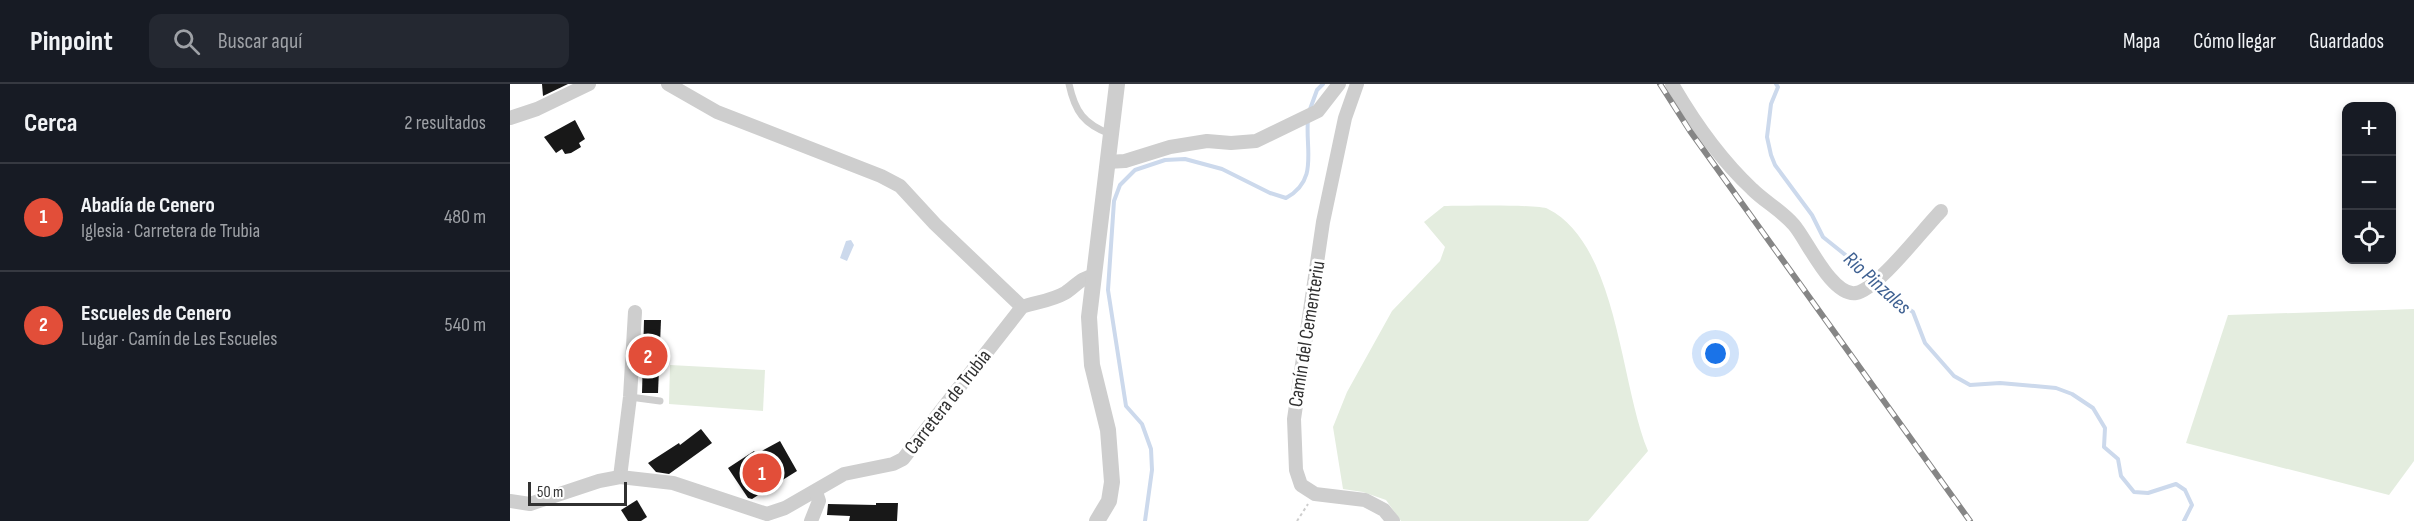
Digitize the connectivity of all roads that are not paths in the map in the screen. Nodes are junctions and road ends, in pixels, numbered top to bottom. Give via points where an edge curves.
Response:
1 (589, 84) edge
2 (668, 84) edge
3 (1069, 84) edge
4 (1117, 84) edge
5 (1339, 84) edge
6 (1357, 84) edge
7 (1672, 84) edge
8 (510, 118) edge
9 (1110, 134) junction
10 (1107, 162) junction
11 (1941, 211) dead end
12 (1094, 276) junction
13 (1022, 307) junction
14 (635, 312) dead end
15 (630, 397) junction
16 (660, 401) dead end
17 (620, 477) junction
18 (816, 492) junction
19 (510, 501) edge
20 (810, 521) edge
21 (1096, 521) edge
22 (1393, 521) edge

1 - 8 street
2 - 13 street via 717,112 900,186
3 - 9 lane via 1073,105 1092,127
4 - 9 street
5 - 10 street via 1318,111 1256,141 1207,141
6 - 22 street, Camín del Cementeriu via 1345,118 1323,222 1294,419 1296,470 1301,485 1315,494 1365,500 1384,510
7 - 11 street via 1711,144 1753,191 1790,220 1831,279 1844,290 1855,294 1868,288
9 - 10 street
10 - 12 street
12 - 13 street via 1086,276 1047,301
12 - 21 street via 1089,317 1092,365 1108,430 1113,482 1109,501
13 - 18 street, Carretera de Trubia via 903,459 844,474
14 - 15 street
15 - 16 lane
15 - 17 street
17 - 18 street, Carretera de Trubia via 673,483 767,514
17 - 19 street, Carretera de Trubia via 599,480 530,504
18 - 20 street via 819,501

